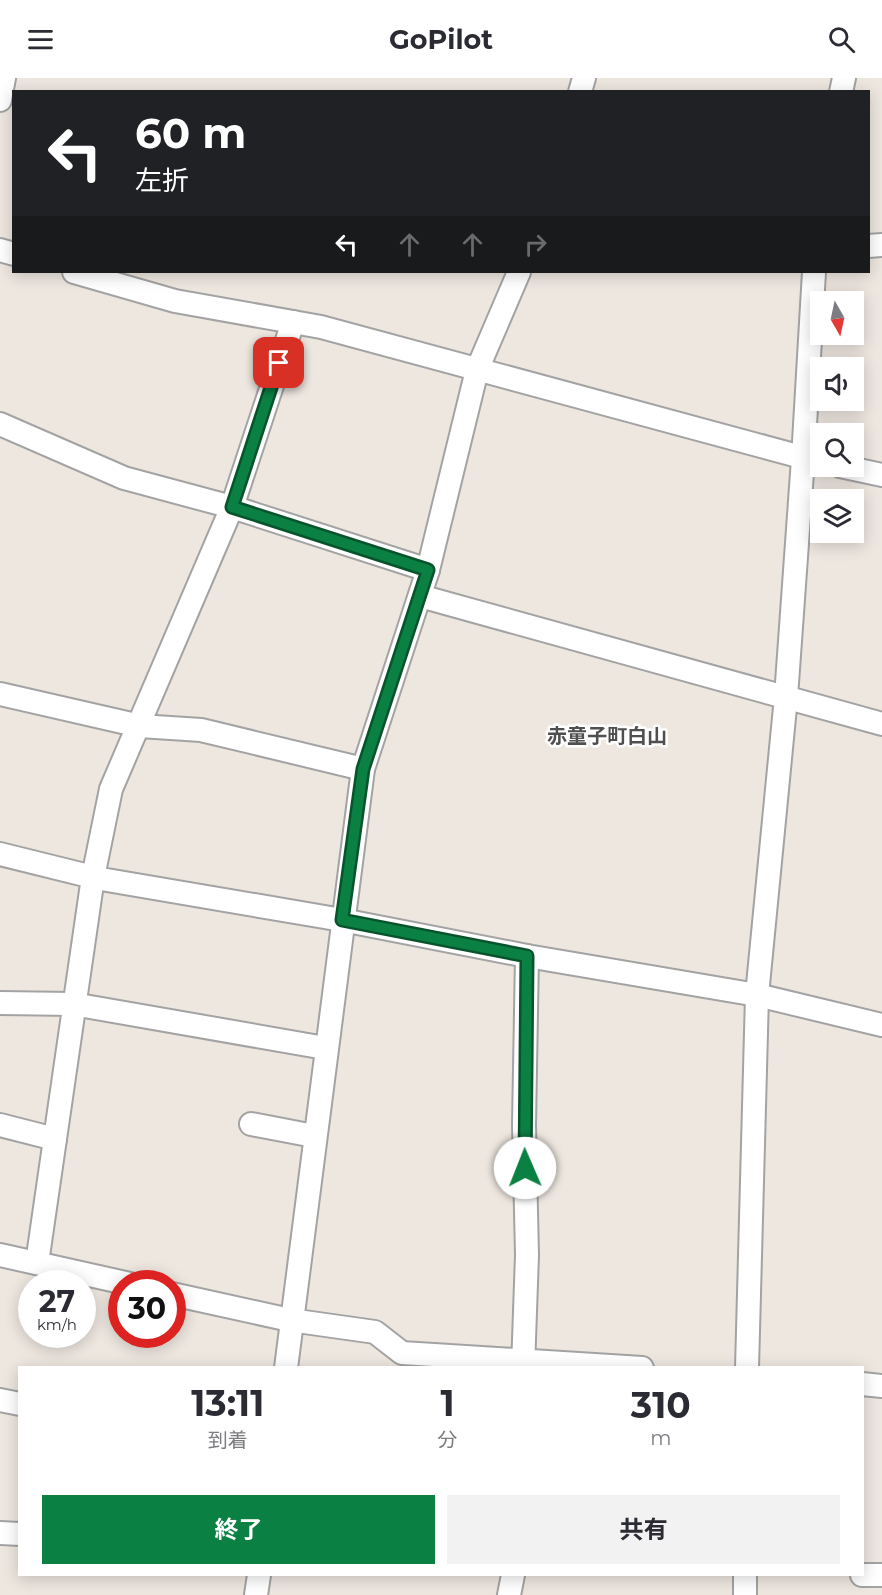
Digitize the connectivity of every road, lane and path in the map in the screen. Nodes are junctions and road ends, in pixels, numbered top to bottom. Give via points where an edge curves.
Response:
1 (4, 78) edge
2 (0, 100) edge
3 (77, 273) edge
4 (519, 273) edge
5 (814, 273) edge
6 (293, 322) junction
7 (477, 370) junction
8 (812, 423) edge
9 (0, 424) edge
10 (810, 459) edge
11 (864, 471) edge
12 (882, 475) edge
13 (810, 477) edge
14 (232, 507) junction
15 (428, 570) junction
16 (420, 596) junction
17 (0, 694) edge
18 (786, 697) junction
19 (882, 724) edge
20 (140, 726) junction
21 (363, 769) junction
22 (0, 854) edge
23 (93, 877) junction
24 (342, 920) junction
25 (527, 956) junction
26 (757, 995) junction
27 (0, 1003) edge
28 (73, 1004) junction
29 (882, 1024) edge
30 (325, 1048) junction
31 (251, 1124) dead end
32 (0, 1125) edge
33 (314, 1136) junction
34 (55, 1139) junction
35 (0, 1255) edge
36 (37, 1263) junction
37 (108, 1279) edge
38 (186, 1297) edge
39 (290, 1320) junction
40 (523, 1364) edge
41 (286, 1366) edge
42 (582, 1366) edge
43 (747, 1366) edge
44 (864, 1384) edge
45 (882, 1386) edge
46 (0, 1400) edge
47 (18, 1404) edge
48 (0, 1533) edge
49 (18, 1534) edge
50 (864, 1575) edge
51 (882, 1575) edge
52 (259, 1576) edge
53 (513, 1576) edge
54 (745, 1576) edge
55 (256, 1595) edge
56 (509, 1595) edge
57 (745, 1595) edge

1 - 2 street
3 - 6 street via 175,301
4 - 7 street
5 - 8 street
6 - 7 street
6 - 14 street
7 - 10 street
7 - 15 street
9 - 14 street via 124,478
11 - 12 street
13 - 18 street
14 - 15 street
14 - 20 street
15 - 16 street
16 - 18 street
16 - 21 street
17 - 20 street
18 - 19 street
18 - 26 street
20 - 21 street via 201,730
20 - 23 street via 111,789
21 - 24 street
22 - 23 street
23 - 24 street
23 - 28 street
24 - 25 street
24 - 30 street
25 - 26 street
25 - 40 street
26 - 29 street
26 - 43 street
27 - 28 street
28 - 30 street
28 - 34 street
30 - 33 street
31 - 33 street
32 - 34 street
33 - 39 street
34 - 36 street
35 - 36 street
36 - 37 street
38 - 39 street
39 - 40 street via 375,1332 402,1353
39 - 41 street
40 - 42 street
44 - 45 street
46 - 47 street
48 - 49 street
50 - 51 street
52 - 55 street
53 - 56 street
54 - 57 street

